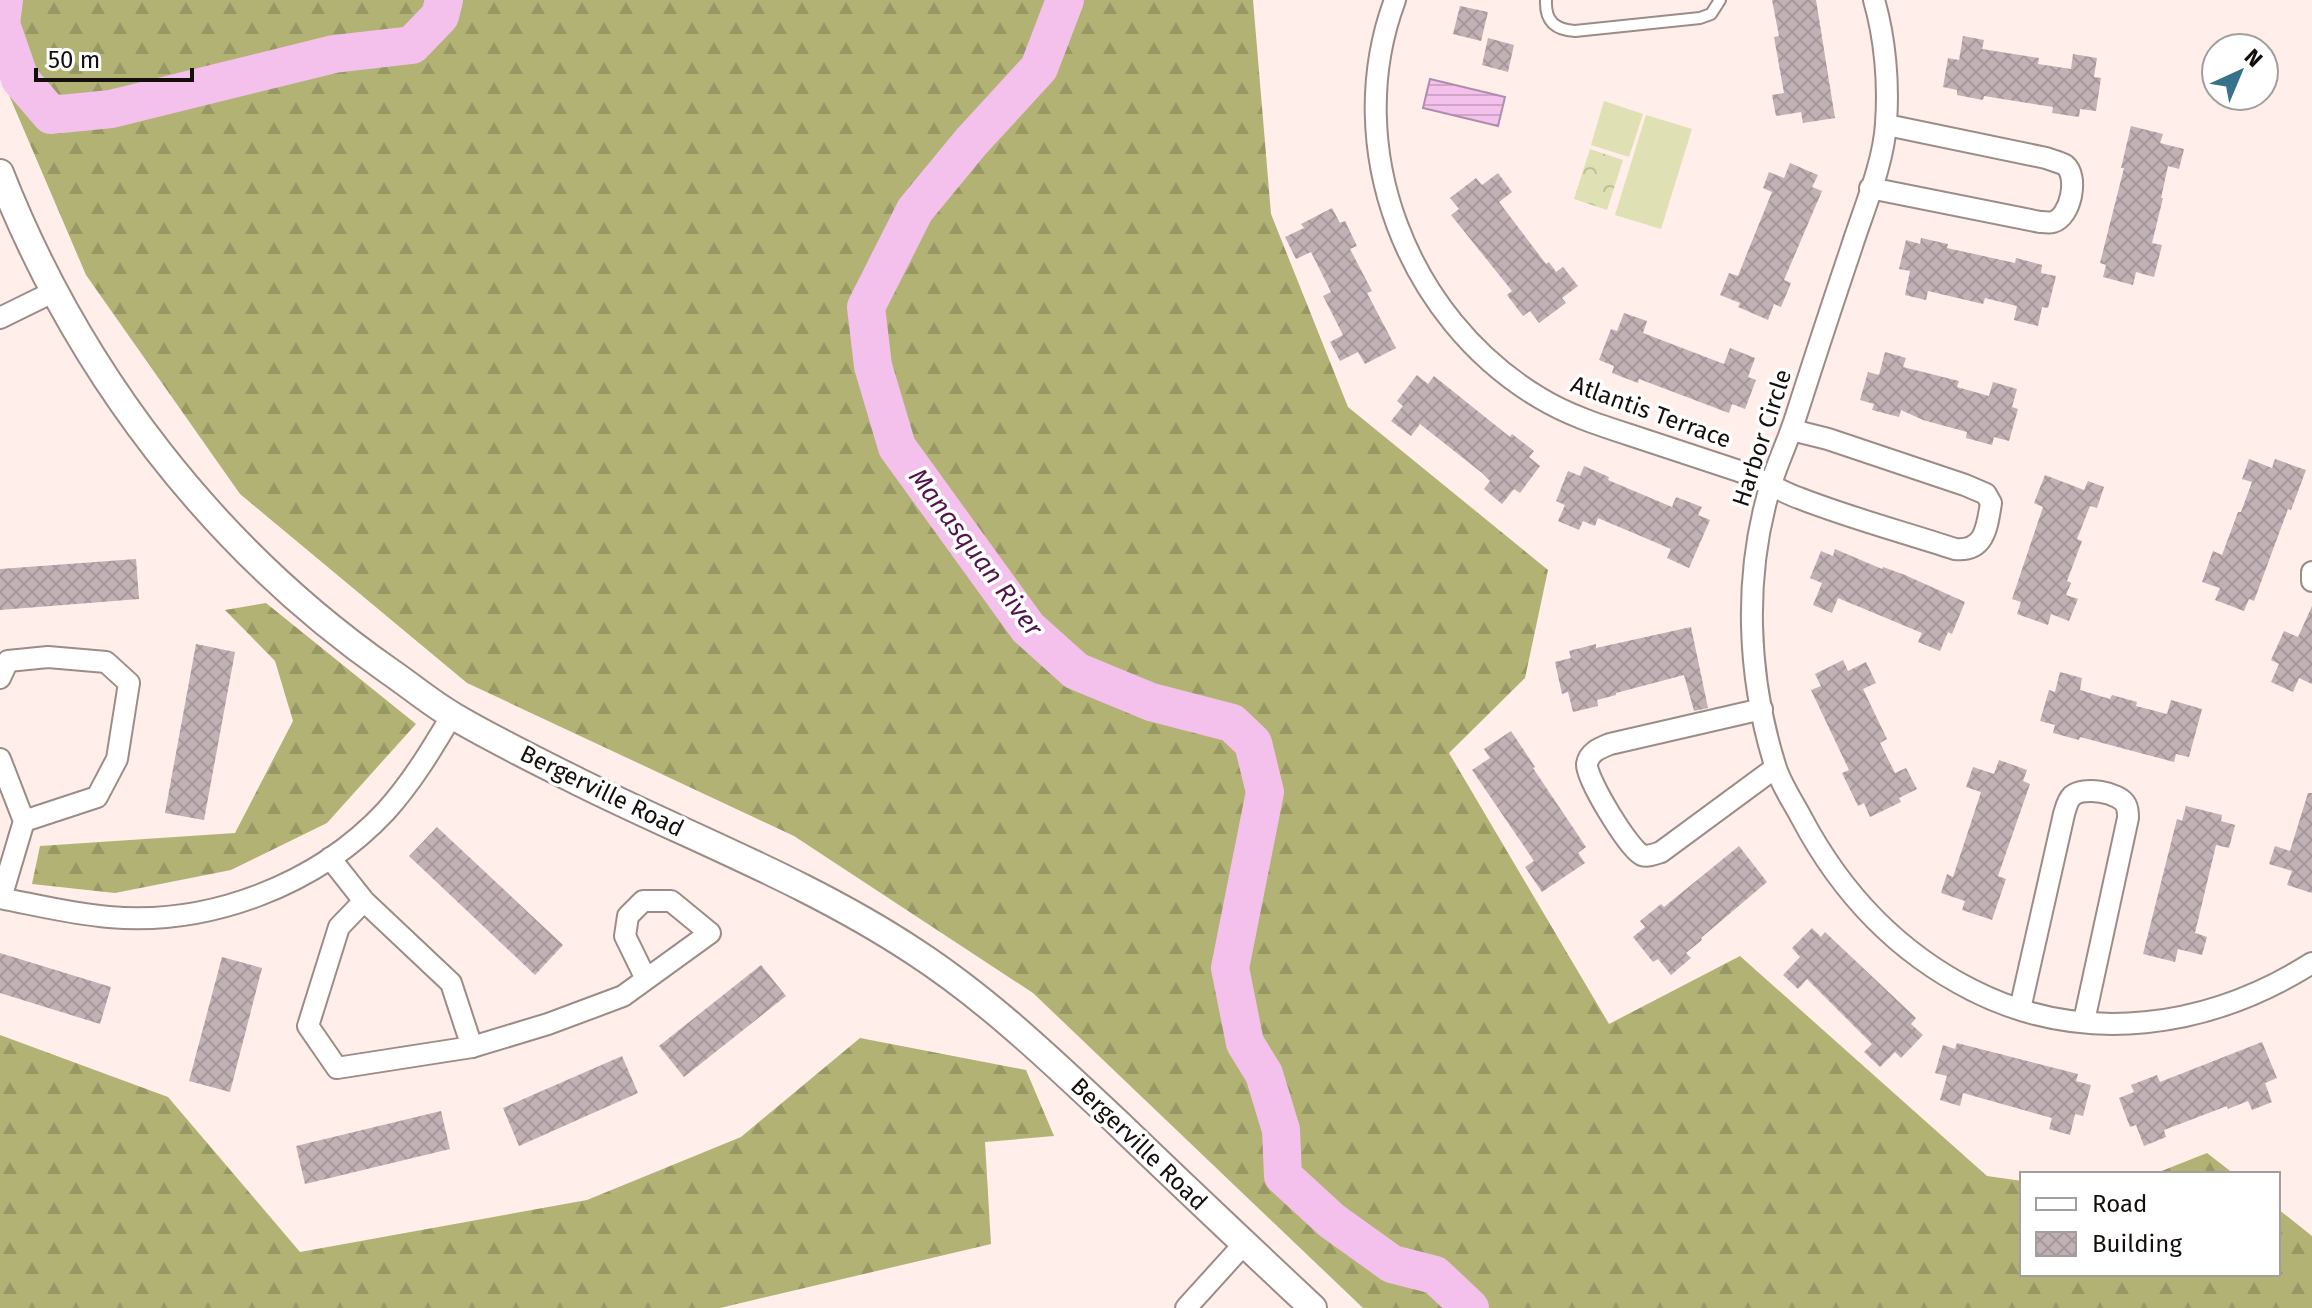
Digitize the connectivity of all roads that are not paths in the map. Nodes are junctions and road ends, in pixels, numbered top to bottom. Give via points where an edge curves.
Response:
1 (1395, 0) edge
2 (1546, 0) edge
3 (1720, 0) edge
4 (1874, 0) edge
5 (1887, 125) junction
6 (0, 173) edge
7 (1870, 188) junction
8 (53, 292) junction
9 (0, 318) edge
10 (1792, 430) junction
11 (1771, 485) junction
12 (2312, 572) edge
13 (2312, 581) edge
14 (0, 678) edge
15 (1762, 709) junction
16 (452, 715) junction
17 (0, 759) edge
18 (1775, 768) junction
19 (24, 821) junction
20 (330, 858) junction
21 (0, 898) edge
22 (364, 901) junction
23 (2312, 963) edge
24 (646, 979) dead end
25 (2020, 1009) junction
26 (2084, 1021) junction
27 (472, 1047) junction
28 (1244, 1244) junction
29 (1186, 1308) edge
30 (1313, 1308) edge

1 - 11 street, Atlantis Terrace via 1377,79 1381,167 1407,251 1453,324 1492,363 1543,400 1585,420
2 - 3 lane via 1548,19 1561,31 1700,18 1711,14
4 - 5 street, Harbor Circle via 1883,43
5 - 7 street, Harbor Circle
5 - 7 street via 2065,165 2071,175 2068,204 2053,223 2040,222
6 - 8 street, Bergerville Road
7 - 10 street, Harbor Circle
8 - 9 street
8 - 16 street, Bergerville Road via 124,405 217,521 306,607
10 - 11 street, Harbor Circle
10 - 11 street, Atlantis Terrace via 1986,494 1991,503 1987,527 1977,546 1955,549
11 - 15 street, Harbor Circle via 1752,599
12 - 13 street
14 - 19 street via 8,661 48,657 106,662 129,683 117,759 97,797
15 - 18 street, Harbor Circle
15 - 18 street via 1610,744 1593,753 1588,771 1626,838 1646,856 1661,852
16 - 20 street via 418,771 384,812
16 - 28 street, Bergerville Road via 801,888 915,952 1032,1042
17 - 19 street
18 - 25 street, Harbor Circle via 1816,845 1877,923 1947,977
19 - 21 street
20 - 21 street via 263,894 172,916 109,917
20 - 22 street
22 - 27 street via 451,983
22 - 27 street via 339,927 308,1026 337,1068
23 - 26 street, Harbor Circle via 2251,997 2189,1017 2152,1023
24 - 27 street via 623,996
25 - 26 street, Harbor Circle
25 - 26 street via 2064,814 2072,796 2098,791 2120,798 2128,818
28 - 29 street
28 - 30 street, Bergerville Road

